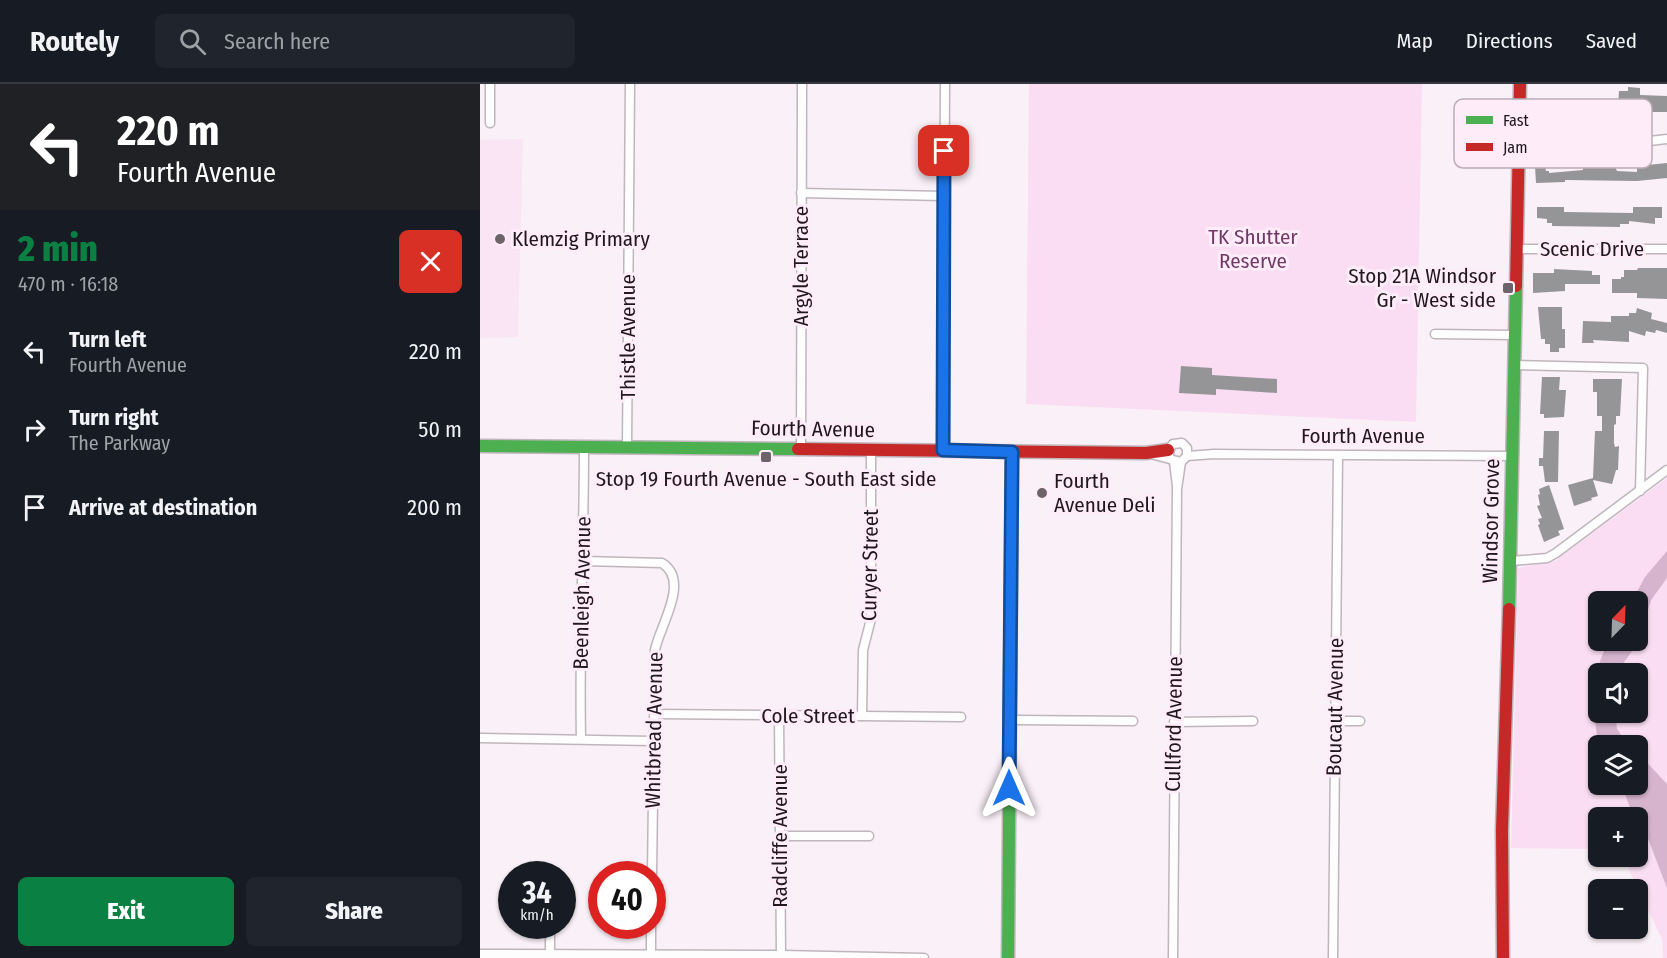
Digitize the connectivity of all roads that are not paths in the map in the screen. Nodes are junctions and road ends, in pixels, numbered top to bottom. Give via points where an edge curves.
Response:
1 (490, 84) edge
2 (630, 84) edge
3 (802, 84) edge
4 (945, 84) edge
5 (1520, 84) edge
6 (1520, 99) edge
7 (490, 123) dead end
8 (1667, 140) edge
9 (1652, 141) edge
10 (1519, 168) edge
11 (801, 193) junction
12 (943, 196) junction
13 (1517, 249) junction
14 (1667, 249) edge
15 (1435, 334) dead end
16 (1514, 335) junction
17 (1514, 364) junction
18 (480, 446) edge
19 (584, 447) junction
20 (627, 447) junction
21 (801, 448) junction
22 (872, 449) junction
23 (943, 450) junction
24 (1012, 452) junction
25 (1338, 455) junction
26 (1178, 456) junction
27 (1512, 456) junction
28 (1667, 470) edge
29 (1640, 491) junction
30 (584, 561) junction
31 (1511, 561) junction
32 (654, 714) junction
33 (779, 716) junction
34 (862, 716) junction
35 (961, 717) dead end
36 (1010, 720) junction
37 (1133, 721) dead end
38 (1253, 721) dead end
39 (1335, 721) junction
40 (1360, 721) dead end
41 (1174, 722) junction
42 (480, 738) edge
43 (581, 739) junction
44 (653, 741) junction
45 (781, 836) junction
46 (869, 836) dead end
47 (651, 861) edge
48 (550, 939) edge
49 (651, 939) edge
50 (480, 954) edge
51 (550, 954) junction
52 (651, 954) junction
53 (781, 955) junction
54 (510, 956) edge
55 (681, 957) edge
56 (848, 957) edge
57 (924, 958) edge
58 (1008, 958) edge
59 (1173, 958) edge
60 (1333, 958) edge
61 (1503, 958) edge

1 - 7 street
2 - 20 street, Thistle Avenue
3 - 11 street, Argyle Terrace
4 - 12 street
5 - 6 street, Windsor Grove
8 - 9 street
10 - 13 street, Windsor Grove
11 - 12 street
11 - 21 street, Argyle Terrace
12 - 23 street
13 - 14 street, Scenic Drive
13 - 16 street, Windsor Grove
15 - 16 street
16 - 17 street, Windsor Grove
17 - 27 street, Windsor Grove
17 - 29 street via 1643,368
18 - 19 street, Fourth Avenue
19 - 20 street, Fourth Avenue
19 - 30 street, Beenleigh Avenue
20 - 21 street, Fourth Avenue
21 - 22 street, Fourth Avenue
22 - 23 street, Fourth Avenue
22 - 34 street, Curyer Street via 872,619 863,650
23 - 24 street, Fourth Avenue
24 - 26 street, Fourth Avenue
24 - 36 street
25 - 26 street, Fourth Avenue
25 - 27 street, Fourth Avenue
25 - 39 street, Boucaut Avenue
26 - 41 street, Cullford Avenue
27 - 31 street, Windsor Grove
28 - 29 street
29 - 31 street via 1547,558
30 - 32 street, Whitbread Avenue via 662,563 673,576 672,602 655,650
30 - 43 street, Beenleigh Avenue via 579,649
31 - 61 street, Windsor Grove
32 - 33 street, Cole Street
32 - 44 street, Whitbread Avenue
33 - 34 street, Cole Street
33 - 45 street, Radcliffe Avenue
34 - 35 street, Cole Street
36 - 37 street
36 - 58 street
38 - 41 street
39 - 40 street
39 - 60 street, Boucaut Avenue
41 - 59 street, Cullford Avenue
42 - 43 street
43 - 44 street
44 - 47 street, Whitbread Avenue
45 - 46 street
45 - 53 street, Radcliffe Avenue
48 - 51 street
49 - 52 street
50 - 54 street
51 - 52 street
51 - 54 street
52 - 55 street
53 - 55 street
53 - 56 street
56 - 57 street

